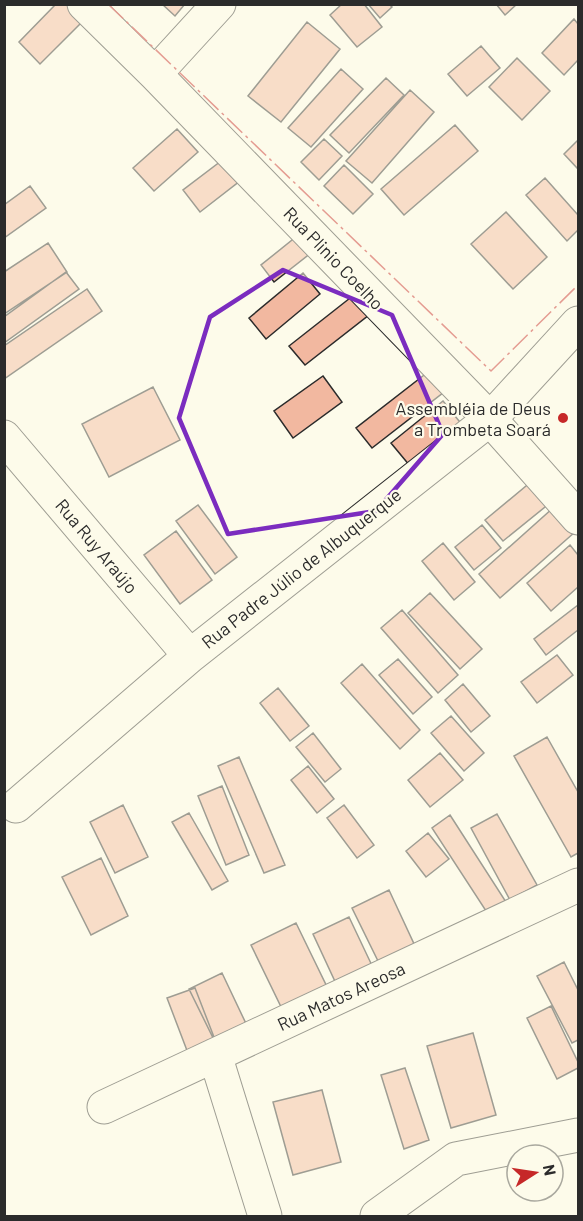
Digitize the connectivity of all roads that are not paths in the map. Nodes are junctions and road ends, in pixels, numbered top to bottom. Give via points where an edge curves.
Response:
1 (84, 4) edge
2 (219, 4) edge
3 (155, 74) junction
4 (579, 323) edge
5 (490, 419) junction
6 (4, 437) edge
7 (579, 518) edge
8 (190, 656) junction
9 (16, 806) dead end
10 (579, 885) edge
11 (215, 1055) junction
12 (104, 1107) dead end
13 (579, 1135) edge
14 (265, 1216) edge
15 (376, 1216) edge

1 - 3 street, Rua Plinio Coelho
2 - 3 street
3 - 5 street, Rua Plinio Coelho
4 - 5 street, Rua Padre Júlio de Albuquerque
5 - 7 street, Rua Plinio Coelho
5 - 8 street, Rua Padre Júlio de Albuquerque
6 - 8 street, Rua Ruy Araújo
8 - 9 street, Rua Padre Júlio de Albuquerque
10 - 11 street, Rua Matos Areosa
11 - 12 street, Rua Matos Areosa
11 - 14 street
13 - 15 street via 456,1160

